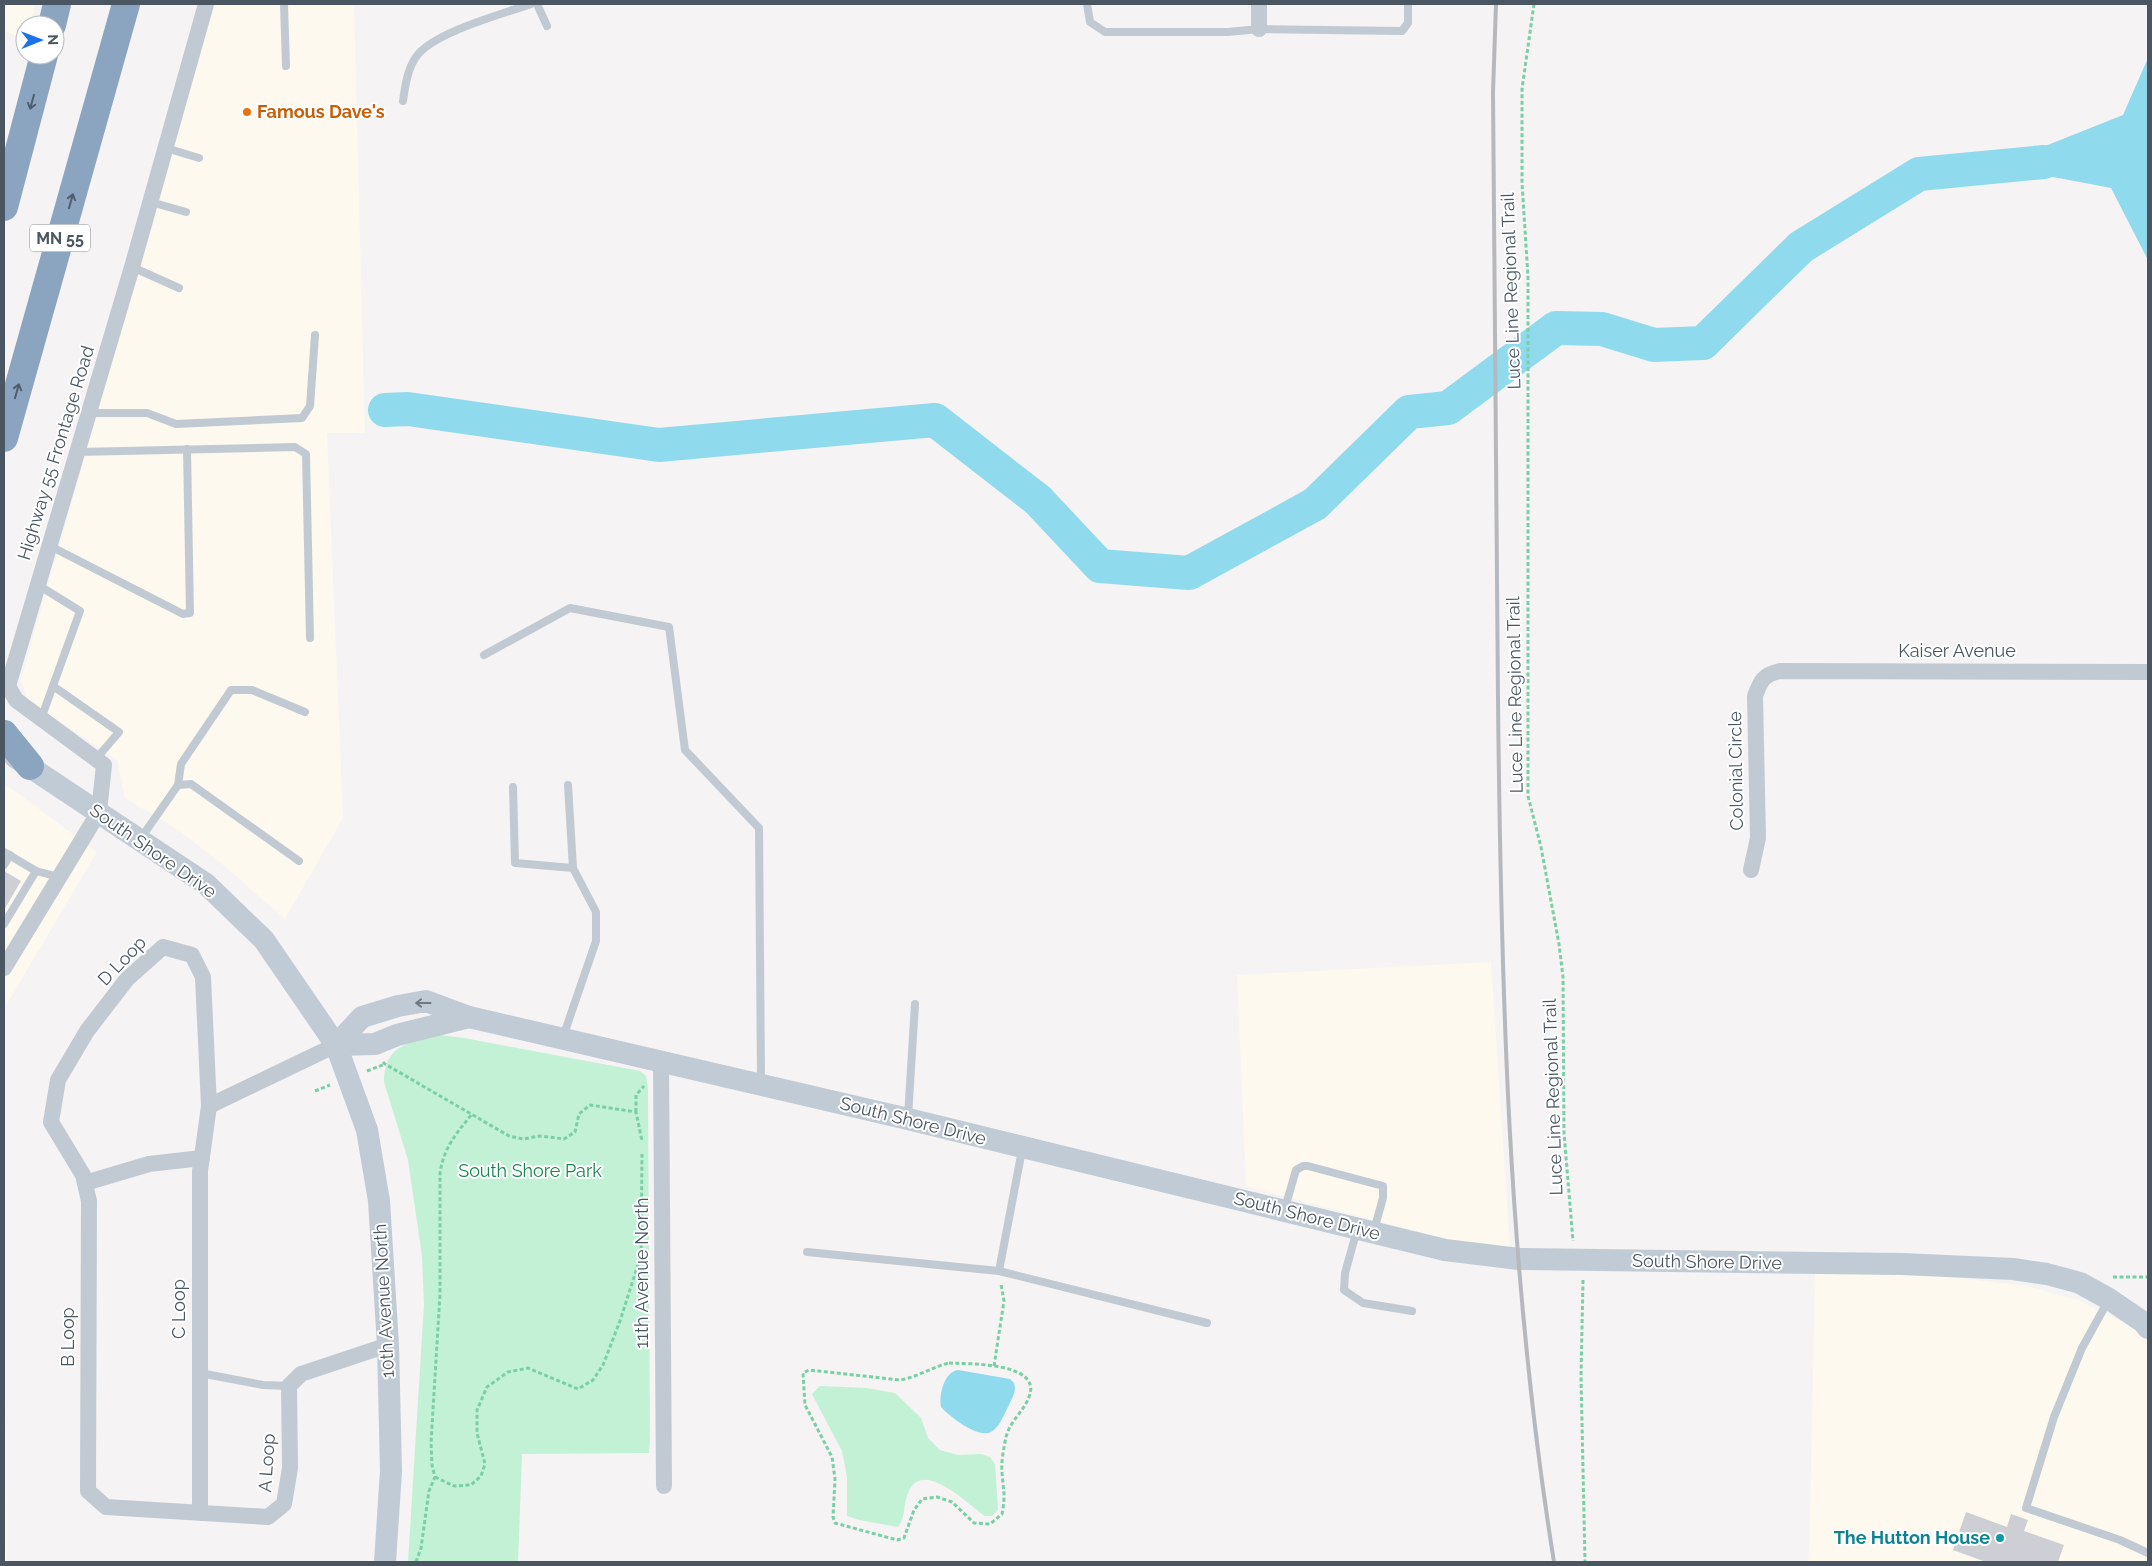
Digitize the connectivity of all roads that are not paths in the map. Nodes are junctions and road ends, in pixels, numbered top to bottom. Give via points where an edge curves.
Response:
1 (126, 4) edge
2 (206, 4) edge
3 (284, 4) edge
4 (531, 4) edge
5 (537, 4) edge
6 (1086, 4) edge
7 (1259, 4) edge
8 (1408, 4) edge
9 (547, 26) dead end
10 (1259, 29) junction
11 (41, 65) edge
12 (286, 66) dead end
13 (403, 101) dead end
14 (166, 148) junction
15 (198, 158) dead end
16 (150, 202) junction
17 (4, 207) edge
18 (186, 212) dead end
19 (132, 267) junction
20 (179, 288) dead end
21 (314, 335) dead end
22 (89, 412) junction
23 (4, 436) edge
24 (187, 449) junction
25 (78, 452) junction
26 (50, 546) junction
27 (38, 585) junction
28 (310, 638) dead end
29 (484, 655) dead end
30 (2148, 672) edge
31 (1767, 674) joint
32 (53, 686) junction
33 (305, 712) dead end
34 (41, 719) junction
35 (4, 734) edge
36 (4, 749) edge
37 (4, 759) edge
38 (96, 759) junction
39 (30, 766) junction
40 (568, 785) dead end
41 (178, 786) junction
42 (513, 787) dead end
43 (99, 812) junction
44 (140, 840) junction
45 (7, 854) edge
46 (299, 860) dead end
47 (4, 865) edge
48 (573, 868) junction
49 (36, 870) junction
50 (1751, 870) dead end
51 (59, 877) junction
52 (4, 924) edge
53 (6, 959) edge
54 (915, 1004) dead end
55 (469, 1017) junction
56 (562, 1039) junction
57 (336, 1045) junction
58 (661, 1060) junction
59 (761, 1084) junction
60 (209, 1106) junction
61 (908, 1119) junction
62 (1022, 1148) junction
63 (202, 1158) junction
64 (85, 1183) junction
65 (1285, 1210) junction
66 (1365, 1230) junction
67 (807, 1252) dead end
68 (999, 1272) junction
69 (2109, 1299) junction
70 (1412, 1311) dead end
71 (1207, 1323) dead end
72 (2148, 1328) edge
73 (388, 1345) junction
74 (199, 1372) junction
75 (290, 1386) junction
76 (664, 1486) dead end
77 (88, 1491) joint
78 (200, 1513) junction
79 (2148, 1553) edge
80 (385, 1562) edge

23 -> 1 highway, MN 55
2 - 14 street, Highway 55 Frontage Road
3 - 12 lane
4 - 13 lane via 438,38 416,56 407,77
5 - 9 lane
6 - 10 lane via 1090,22 1105,32
7 - 10 street
8 - 10 lane via 1408,23 1402,31
11 -> 17 highway
14 - 15 lane
14 - 16 street, Highway 55 Frontage Road
16 - 18 lane
16 - 19 street, Highway 55 Frontage Road
19 - 20 lane
19 - 22 street, Highway 55 Frontage Road
21 - 22 lane via 310,406 302,418 176,424 147,413
22 - 25 street, Highway 55 Frontage Road
24 - 25 lane
24 - 26 lane via 190,613 183,614
24 - 28 lane via 295,447 306,454
25 - 26 street, Highway 55 Frontage Road
26 - 27 street, Highway 55 Frontage Road
27 - 32 lane via 80,611
27 - 34 street, Highway 55 Frontage Road via 8,686 16,700
29 - 59 lane via 570,608 669,627 685,750 759,828
30 - 31 street, Kaiser Avenue via 1780,671
31 - 50 street, Colonial Circle via 1755,696 1758,838
32 - 34 lane
32 - 38 lane via 119,732
33 - 41 lane via 252,690 231,690 181,764
34 - 38 street, Highway 55 Frontage Road
35 - 39 highway
36 - 39 street, South Shore Drive
37 - 39 highway
38 - 43 street via 104,765
39 - 43 street, South Shore Drive
40 - 48 lane
41 - 44 lane
41 - 46 lane via 191,784
42 - 48 lane via 515,863
43 - 44 street, South Shore Drive
43 - 51 street
44 - 57 street, South Shore Drive via 206,884 264,940
45 - 47 lane
45 - 49 lane
48 - 56 lane via 596,912 596,941
49 - 51 lane
49 - 52 lane
51 - 53 street
54 - 61 lane
55 - 56 street, South Shore Drive
55 - 57 street, South Shore Drive via 396,1035 375,1044
55 -> 57 street, South Shore Drive via 426,1001 398,1006 362,1018
56 - 58 street, South Shore Drive
57 - 60 street
57 - 73 street, 10th Avenue North via 367,1130 379,1201
58 - 59 street, South Shore Drive
58 - 76 street, 11th Avenue North
59 - 61 street, South Shore Drive
60 - 63 street, C Loop
60 - 64 street, D Loop via 203,977 192,955 163,947 127,979 87,1031 58,1080 52,1122
61 - 62 street, South Shore Drive
62 - 65 street, South Shore Drive
62 - 68 lane
63 - 64 street via 149,1164
63 - 74 street, C Loop
64 - 77 street, B Loop via 89,1201
65 - 66 street, South Shore Drive
65 - 66 lane via 1296,1170 1303,1166 1318,1169 1383,1186 1383,1198
66 - 69 street, South Shore Drive via 1446,1250 1519,1259 1902,1264 2013,1269 2080,1283
66 - 70 lane via 1345,1273 1344,1290 1363,1303
67 - 68 lane
68 - 71 lane
69 - 72 street, South Shore Drive
69 - 79 lane via 2082,1348 2054,1417 2026,1508 2120,1540
73 - 75 street via 301,1374
73 - 80 street, 10th Avenue North via 391,1471
74 - 75 lane via 263,1385
74 - 78 street, C Loop
75 - 78 street, A Loop via 290,1468 284,1504 268,1517
77 - 78 street, A Loop via 106,1507

